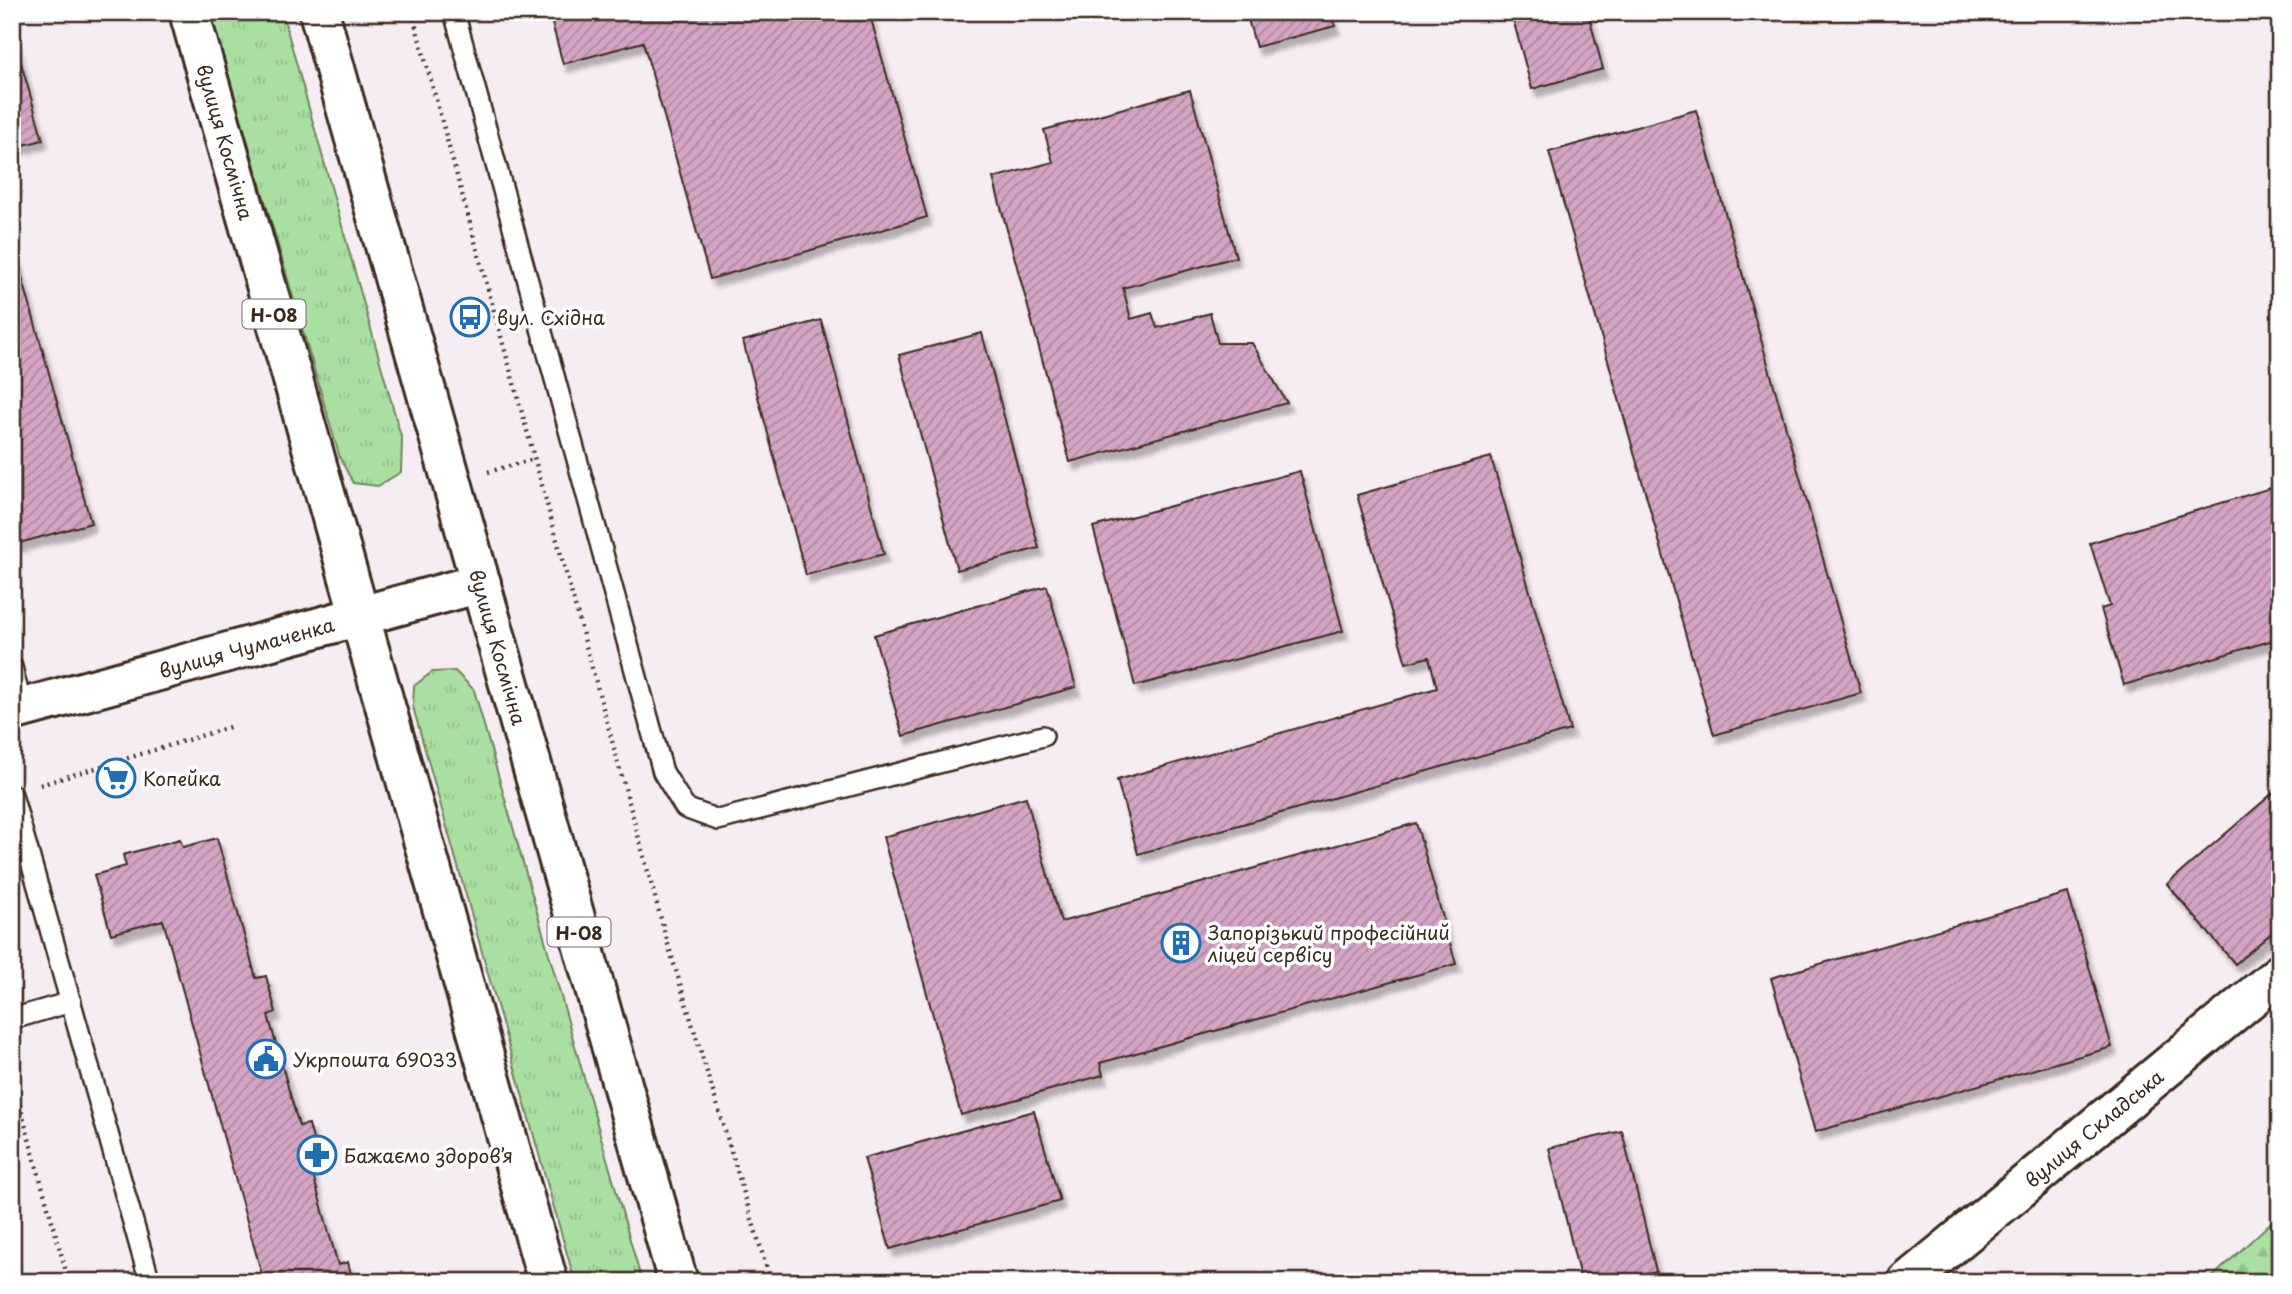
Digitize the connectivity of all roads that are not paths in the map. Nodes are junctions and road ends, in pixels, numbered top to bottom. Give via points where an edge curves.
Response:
1 (189, 12) edge
2 (319, 12) edge
3 (454, 12) edge
4 (481, 583) junction
5 (359, 617) junction
6 (12, 667) edge
7 (17, 709) edge
8 (1043, 736) dead end
9 (12, 795) edge
10 (2280, 974) edge
11 (71, 1002) junction
12 (12, 1019) edge
13 (150, 1282) edge
14 (548, 1282) edge
15 (678, 1282) edge
16 (1908, 1282) edge

1 - 5 main road, вулиця Космічна / Н-08
2 - 4 main road, вулиця Космічна / Н-08
3 - 8 lane via 663,772 685,808 718,820
4 - 5 main road, вулиця Чумаченка
4 - 15 main road, вулиця Космічна / Н-08
5 - 7 main road, вулиця Чумаченка
5 - 14 main road, вулиця Космічна / Н-08
6 - 7 lane
9 - 11 lane
10 - 16 main road, вулиця Складська
11 - 12 lane
11 - 13 lane

